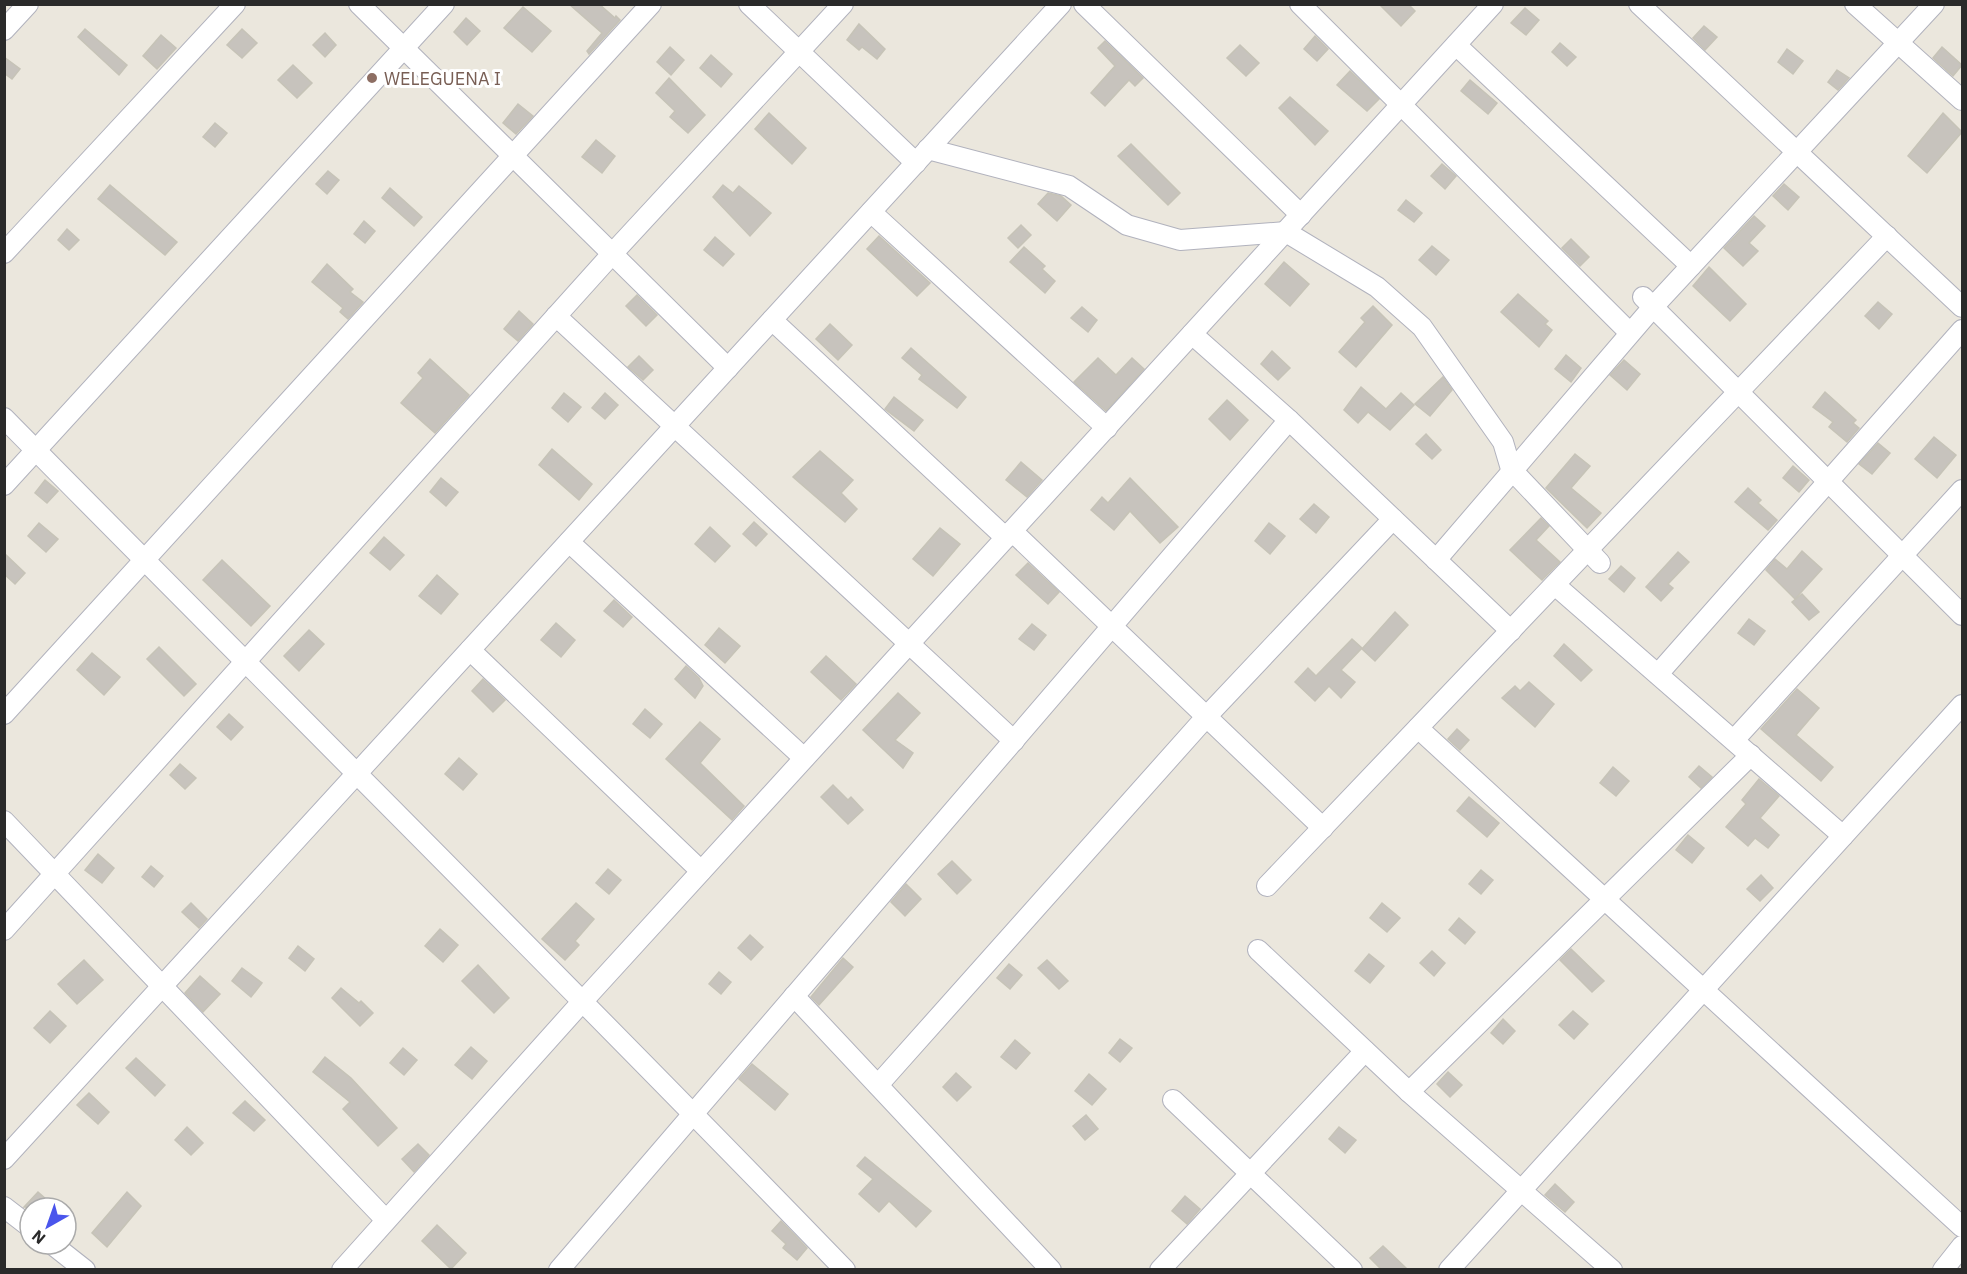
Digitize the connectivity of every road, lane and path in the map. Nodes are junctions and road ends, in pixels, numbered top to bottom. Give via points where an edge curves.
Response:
1 (28, 4) edge
2 (236, 4) edge
3 (359, 4) edge
4 (444, 4) edge
5 (651, 4) edge
6 (749, 4) edge
7 (843, 4) edge
8 (1061, 4) edge
9 (1084, 4) edge
10 (1300, 4) edge
11 (1493, 4) edge
12 (1639, 4) edge
13 (1855, 4) edge
14 (1934, 4) edge
15 (4, 30) edge
16 (1898, 43) junction
17 (1456, 45) junction
18 (403, 48) junction
19 (799, 52) junction
20 (1962, 100) edge
21 (1401, 105) junction
22 (1796, 152) junction
23 (922, 156) junction
24 (514, 157) junction
25 (871, 212) junction
26 (1301, 215) junction
27 (1286, 232) junction
28 (1887, 236) junction
29 (4, 253) edge
30 (612, 254) junction
31 (1691, 266) junction
32 (1648, 302) junction
33 (1962, 307) edge
34 (556, 316) junction
35 (772, 320) junction
36 (1630, 333) junction
37 (1192, 334) junction
38 (1960, 339) edge
39 (728, 368) junction
40 (1738, 392) junction
41 (4, 418) edge
42 (1290, 420) junction
43 (675, 426) junction
44 (1107, 428) junction
45 (36, 450) junction
46 (1511, 469) junction
47 (1828, 481) junction
48 (4, 485) edge
49 (1962, 490) edge
50 (1393, 519) junction
51 (1009, 535) junction
52 (569, 542) junction
53 (1903, 555) junction
54 (1594, 556) junction
55 (146, 559) junction
56 (1436, 560) junction
57 (1555, 585) junction
58 (1962, 615) edge
59 (1113, 625) junction
60 (1510, 631) junction
61 (909, 644) junction
62 (470, 650) junction
63 (246, 661) junction
64 (1658, 674) junction
65 (1962, 705) edge
66 (4, 714) edge
67 (1207, 716) junction
68 (1418, 728) junction
69 (1014, 741) junction
70 (1734, 741) junction
71 (1751, 755) junction
72 (804, 758) junction
73 (357, 774) junction
74 (4, 821) edge
75 (1323, 828) junction
76 (1844, 836) junction
77 (701, 871) junction
78 (55, 874) junction
79 (1267, 886) dead end
80 (1605, 899) junction
81 (4, 930) edge
82 (1258, 950) dead end
83 (163, 986) junction
84 (1704, 990) junction
85 (794, 996) junction
86 (581, 1003) junction
87 (1365, 1051) junction
88 (878, 1085) junction
89 (1409, 1092) junction
90 (1173, 1100) dead end
91 (693, 1113) junction
92 (4, 1159) edge
93 (1251, 1174) junction
94 (1521, 1190) junction
95 (4, 1207) edge
96 (18, 1218) edge
97 (386, 1220) junction
98 (1962, 1227) edge
99 (1962, 1246) edge
100 (68, 1256) edge
101 (86, 1269) edge
102 (342, 1269) edge
103 (559, 1269) edge
104 (845, 1269) edge
105 (1051, 1269) edge
106 (1160, 1269) edge
107 (1352, 1269) edge
108 (1449, 1269) edge
109 (1612, 1269) edge
110 (1943, 1269) edge

1 - 15 street
2 - 29 street
3 - 18 street
4 - 18 street
5 - 24 street
6 - 19 street
7 - 19 street
8 - 23 street
9 - 26 street
10 - 21 street
11 - 17 street
12 - 22 street
13 - 16 street
14 - 16 street
16 - 20 street
16 - 22 street
17 - 21 street
17 - 31 street
18 - 24 street
18 - 45 street
19 - 23 street
19 - 30 street
21 - 26 street
21 - 36 street
22 - 28 street
22 - 31 street
23 - 25 street
23 - 27 street via 1069,186 1127,225 1180,240
24 - 30 street
24 - 55 street
25 - 35 street
25 - 44 street
26 - 27 street
27 - 37 street
27 - 46 street via 1377,287 1422,327 1503,442
28 - 33 street
28 - 40 street
30 - 34 street
30 - 39 street
31 - 32 street
32 - 36 street
32 - 40 street
34 - 43 street
34 - 63 street
35 - 39 street
35 - 51 street
36 - 46 street
37 - 42 street
37 - 44 street
38 - 47 street
39 - 43 street
40 - 47 street
40 - 54 street
41 - 45 street
42 - 50 street
42 - 59 street
43 - 52 street
43 - 61 street
44 - 51 street
45 - 48 street
45 - 55 street
46 - 54 street
46 - 56 street
47 - 53 street
47 - 64 street
49 - 53 street
50 - 56 street
50 - 67 street
51 - 59 street
51 - 61 street
52 - 62 street
52 - 72 street
53 - 58 street
53 - 70 street
54 - 57 street
55 - 63 street
55 - 66 street
56 - 60 street
57 - 60 street
57 - 64 street
59 - 67 street
59 - 69 street
60 - 68 street
61 - 69 street
61 - 72 street
62 - 73 street
62 - 77 street
63 - 73 street
63 - 78 street
64 - 70 street
65 - 76 street
67 - 75 street
67 - 88 street
68 - 75 street
68 - 80 street
69 - 85 street
70 - 71 street
71 - 76 street
71 - 80 street
72 - 77 street
73 - 83 street
73 - 86 street
74 - 78 street
75 - 79 street
76 - 84 street
77 - 86 street
78 - 81 street
78 - 83 street
80 - 84 street
80 - 89 street
82 - 87 street
83 - 92 street
83 - 97 street
84 - 94 street
84 - 98 street
85 - 88 street
85 - 91 street
86 - 91 street
86 - 97 street
87 - 89 street
87 - 93 street
88 - 105 street
89 - 94 street
90 - 93 street
91 - 103 street
91 - 104 street
93 - 106 street
93 - 107 street
94 - 108 street
94 - 109 street
95 - 96 street
97 - 102 street
99 - 110 street
100 - 101 street

